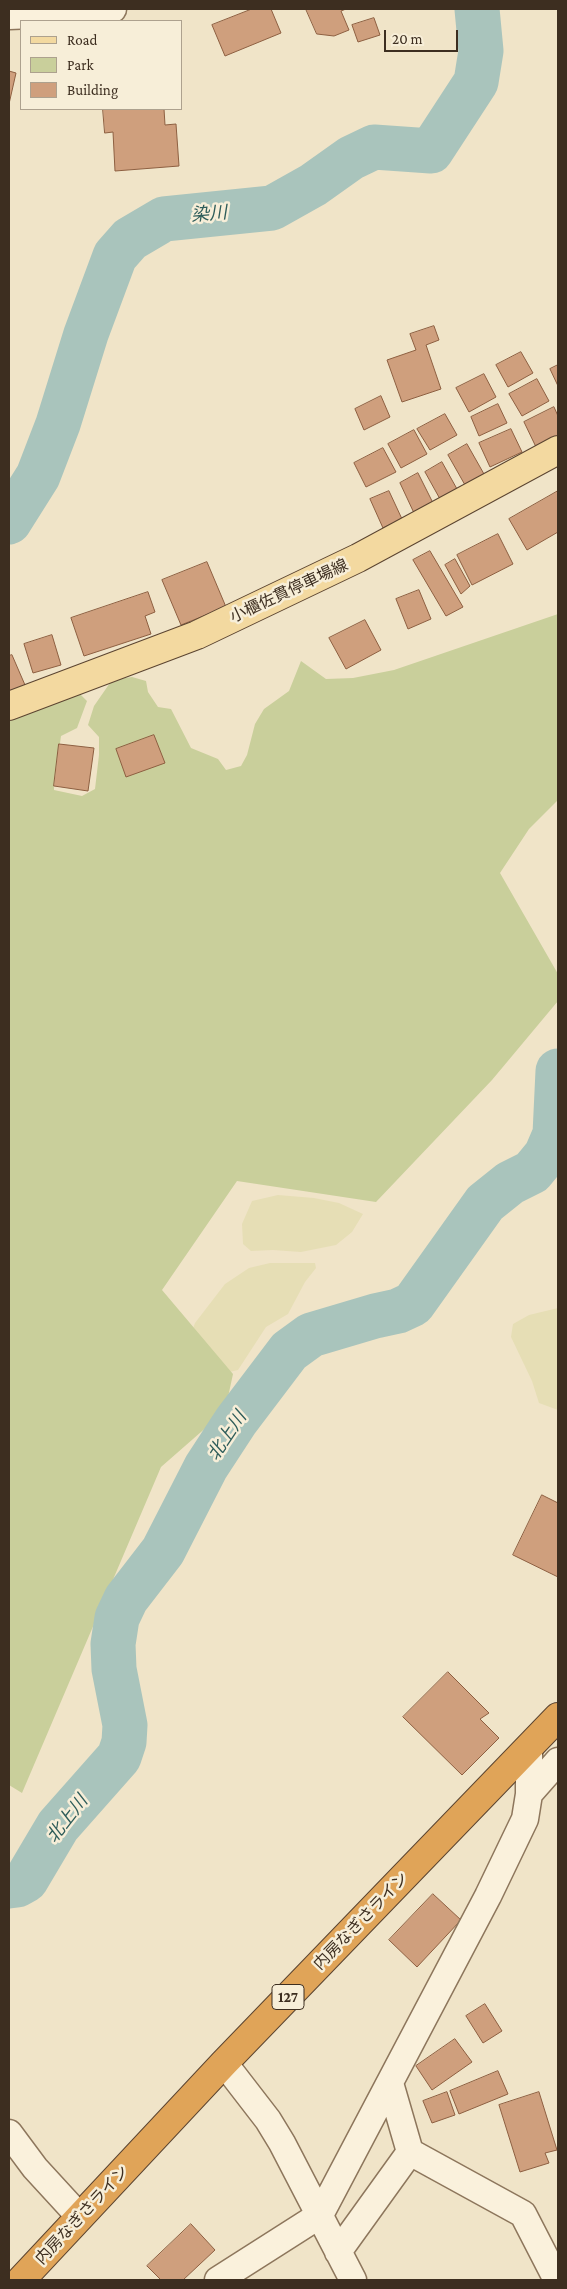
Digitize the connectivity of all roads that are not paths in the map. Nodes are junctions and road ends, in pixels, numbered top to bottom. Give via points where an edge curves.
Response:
1 (113, 9) edge
2 (9, 16) edge
3 (558, 450) edge
4 (9, 706) edge
5 (558, 1717) edge
6 (530, 1747) junction
7 (558, 1761) edge
8 (529, 1794) junction
9 (224, 2063) junction
10 (390, 2083) junction
11 (9, 2132) edge
12 (410, 2152) junction
13 (320, 2215) junction
14 (80, 2217) junction
15 (338, 2252) junction
16 (21, 2280) edge
17 (218, 2280) edge
18 (353, 2280) edge
19 (557, 2280) edge

1 - 2 street
3 - 4 main road, 小櫃佐貫停車場線 via 358,558 197,635
5 - 6 highway, 内房なぎさライン / 127
6 - 8 street
6 - 9 highway, 内房なぎさライン / 127
7 - 8 street
8 - 10 street via 525,1819 492,1888
9 - 13 street via 268,2120
9 - 14 highway, 内房なぎさライン / 127
10 - 12 street
10 - 13 street
11 - 14 street via 35,2168
12 - 15 street
12 - 19 street via 522,2214
13 - 15 street
13 - 17 street
14 - 16 highway, 内房なぎさライン / 127
15 - 18 street

